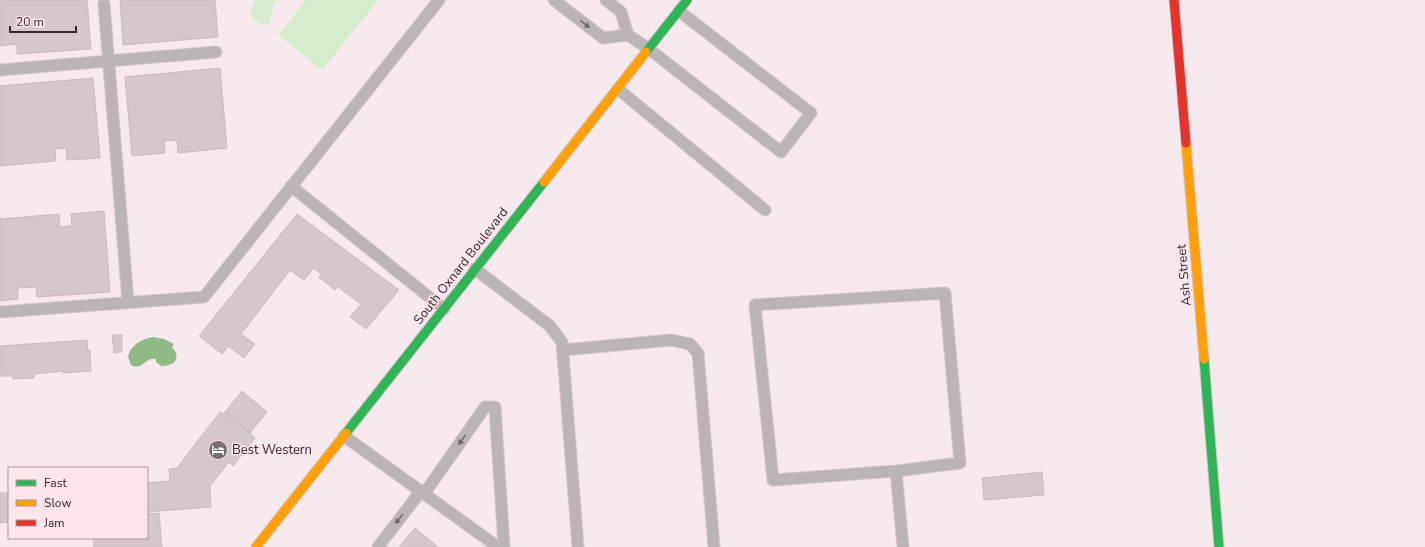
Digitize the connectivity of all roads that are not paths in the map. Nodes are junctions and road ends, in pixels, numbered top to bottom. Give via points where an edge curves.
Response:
1 (439, 0) edge
2 (554, 0) edge
3 (606, 0) edge
4 (687, 0) edge
5 (1174, 0) edge
6 (104, 4) dead end
7 (679, 10) junction
8 (628, 35) junction
9 (649, 49) junction
10 (216, 52) dead end
11 (108, 61) junction
12 (0, 70) edge
13 (618, 89) junction
14 (291, 186) junction
15 (765, 210) dead end
16 (475, 269) junction
17 (128, 302) junction
18 (444, 309) junction
19 (0, 312) edge
20 (563, 350) junction
21 (344, 436) junction
22 (896, 470) junction
23 (423, 493) junction
24 (256, 547) edge
25 (378, 547) edge
26 (498, 547) edge
27 (504, 547) edge
28 (578, 547) edge
29 (714, 547) edge
30 (903, 547) edge
31 (1219, 547) edge

1 - 14 lane
2 -> 8 lane via 603,38
3 - 8 lane via 621,12
4 - 7 main road, South Oxnard Boulevard
5 - 31 main road, Ash Street
6 - 11 lane
7 - 9 main road, South Oxnard Boulevard
7 - 9 lane via 811,113 781,152
8 - 9 lane
9 - 13 main road, South Oxnard Boulevard
10 - 11 lane
11 - 12 lane
11 - 17 lane
13 - 15 lane
13 - 16 main road, South Oxnard Boulevard
14 - 17 lane via 204,297
14 - 18 lane
16 - 18 main road, South Oxnard Boulevard
16 - 20 lane via 550,326 562,342
17 - 19 lane
18 - 21 main road, South Oxnard Boulevard
20 - 28 lane
20 - 29 lane via 671,340 690,344 698,352
21 - 23 lane
21 - 24 main road, South Oxnard Boulevard
22 - 22 lane via 773,480 755,305 945,293 960,463
22 - 30 lane
23 -> 25 lane
23 - 26 lane
27 -> 23 lane via 495,407 484,407

